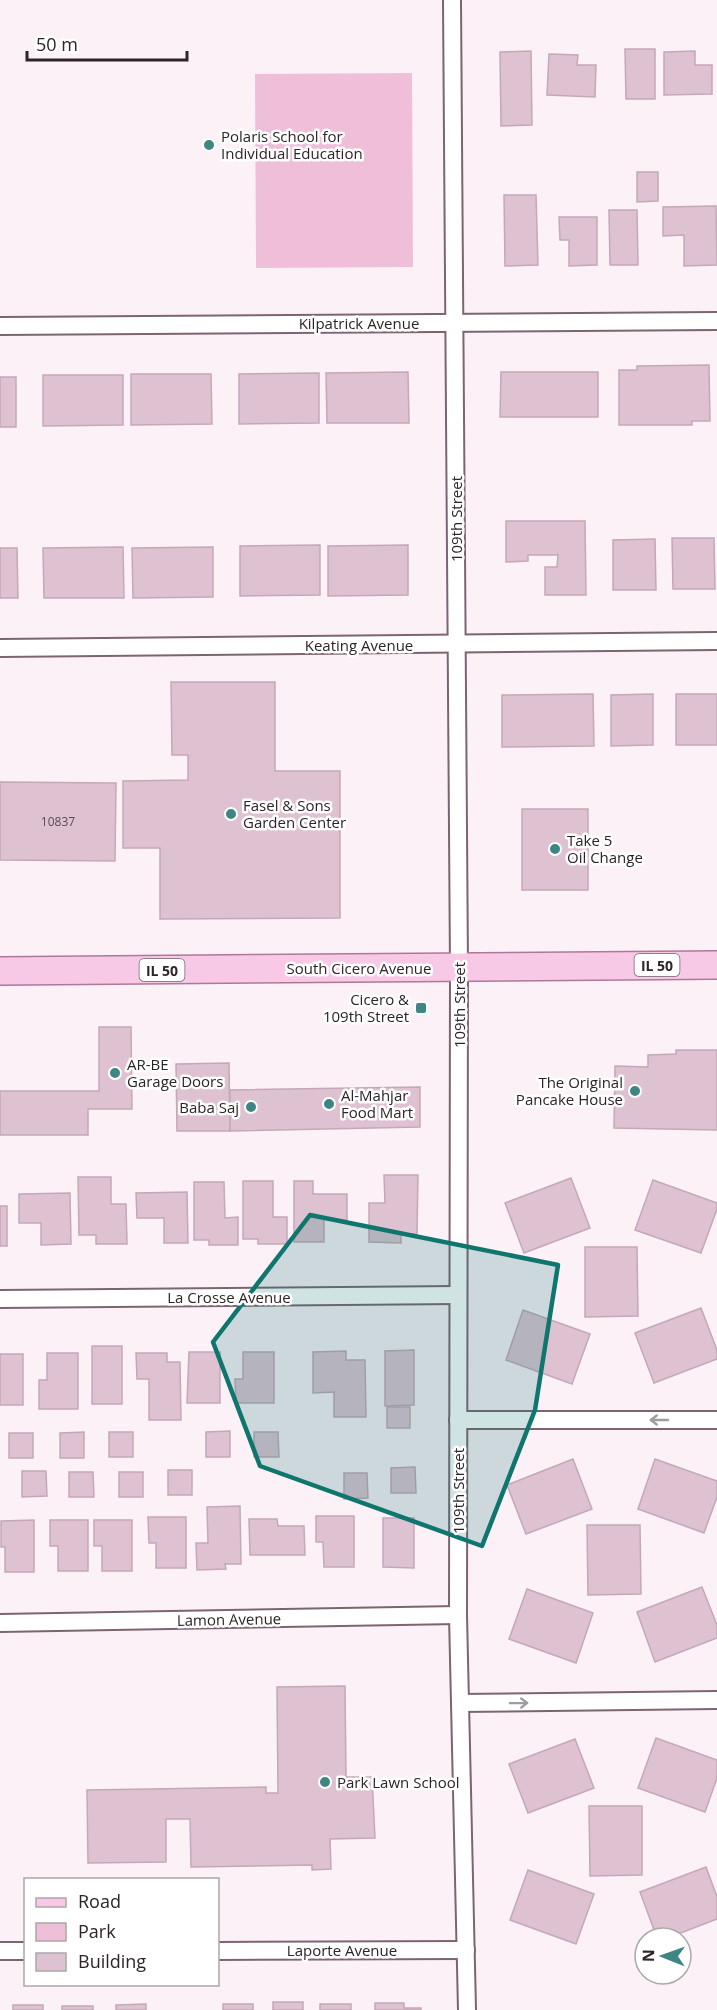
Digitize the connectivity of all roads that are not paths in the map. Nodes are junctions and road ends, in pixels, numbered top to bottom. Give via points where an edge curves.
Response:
1 (453, 0) edge
2 (717, 321) edge
3 (455, 323) junction
4 (0, 326) edge
5 (717, 641) edge
6 (457, 644) junction
7 (0, 648) edge
8 (717, 965) edge
9 (459, 968) junction
10 (0, 971) edge
11 (458, 1295) junction
12 (0, 1299) edge
13 (458, 1420) junction
14 (717, 1420) edge
15 (458, 1615) junction
16 (0, 1623) edge
17 (717, 1700) edge
18 (460, 1703) junction
19 (466, 1950) junction
20 (24, 1951) edge
21 (219, 1951) edge
22 (0, 1952) edge
23 (467, 2010) edge

1 - 3 street, 109th Street
2 - 3 street, Kilpatrick Avenue
3 - 4 street, Kilpatrick Avenue
3 - 6 street, 109th Street
5 - 6 street, Keating Avenue
6 - 7 street, Keating Avenue
6 - 9 street, 109th Street
8 - 9 main road, South Cicero Avenue / IL 50
9 - 10 main road, South Cicero Avenue / IL 50
9 - 11 street, 109th Street
11 - 12 street, La Crosse Avenue
11 - 13 street, 109th Street
14 -> 13 street
13 - 15 street, 109th Street
15 - 16 street, Lamon Avenue
15 - 18 street, 109th Street
18 -> 17 street
18 - 19 street, 109th Street
19 - 21 street, Laporte Avenue
19 - 23 street, 109th Street
20 - 22 street

